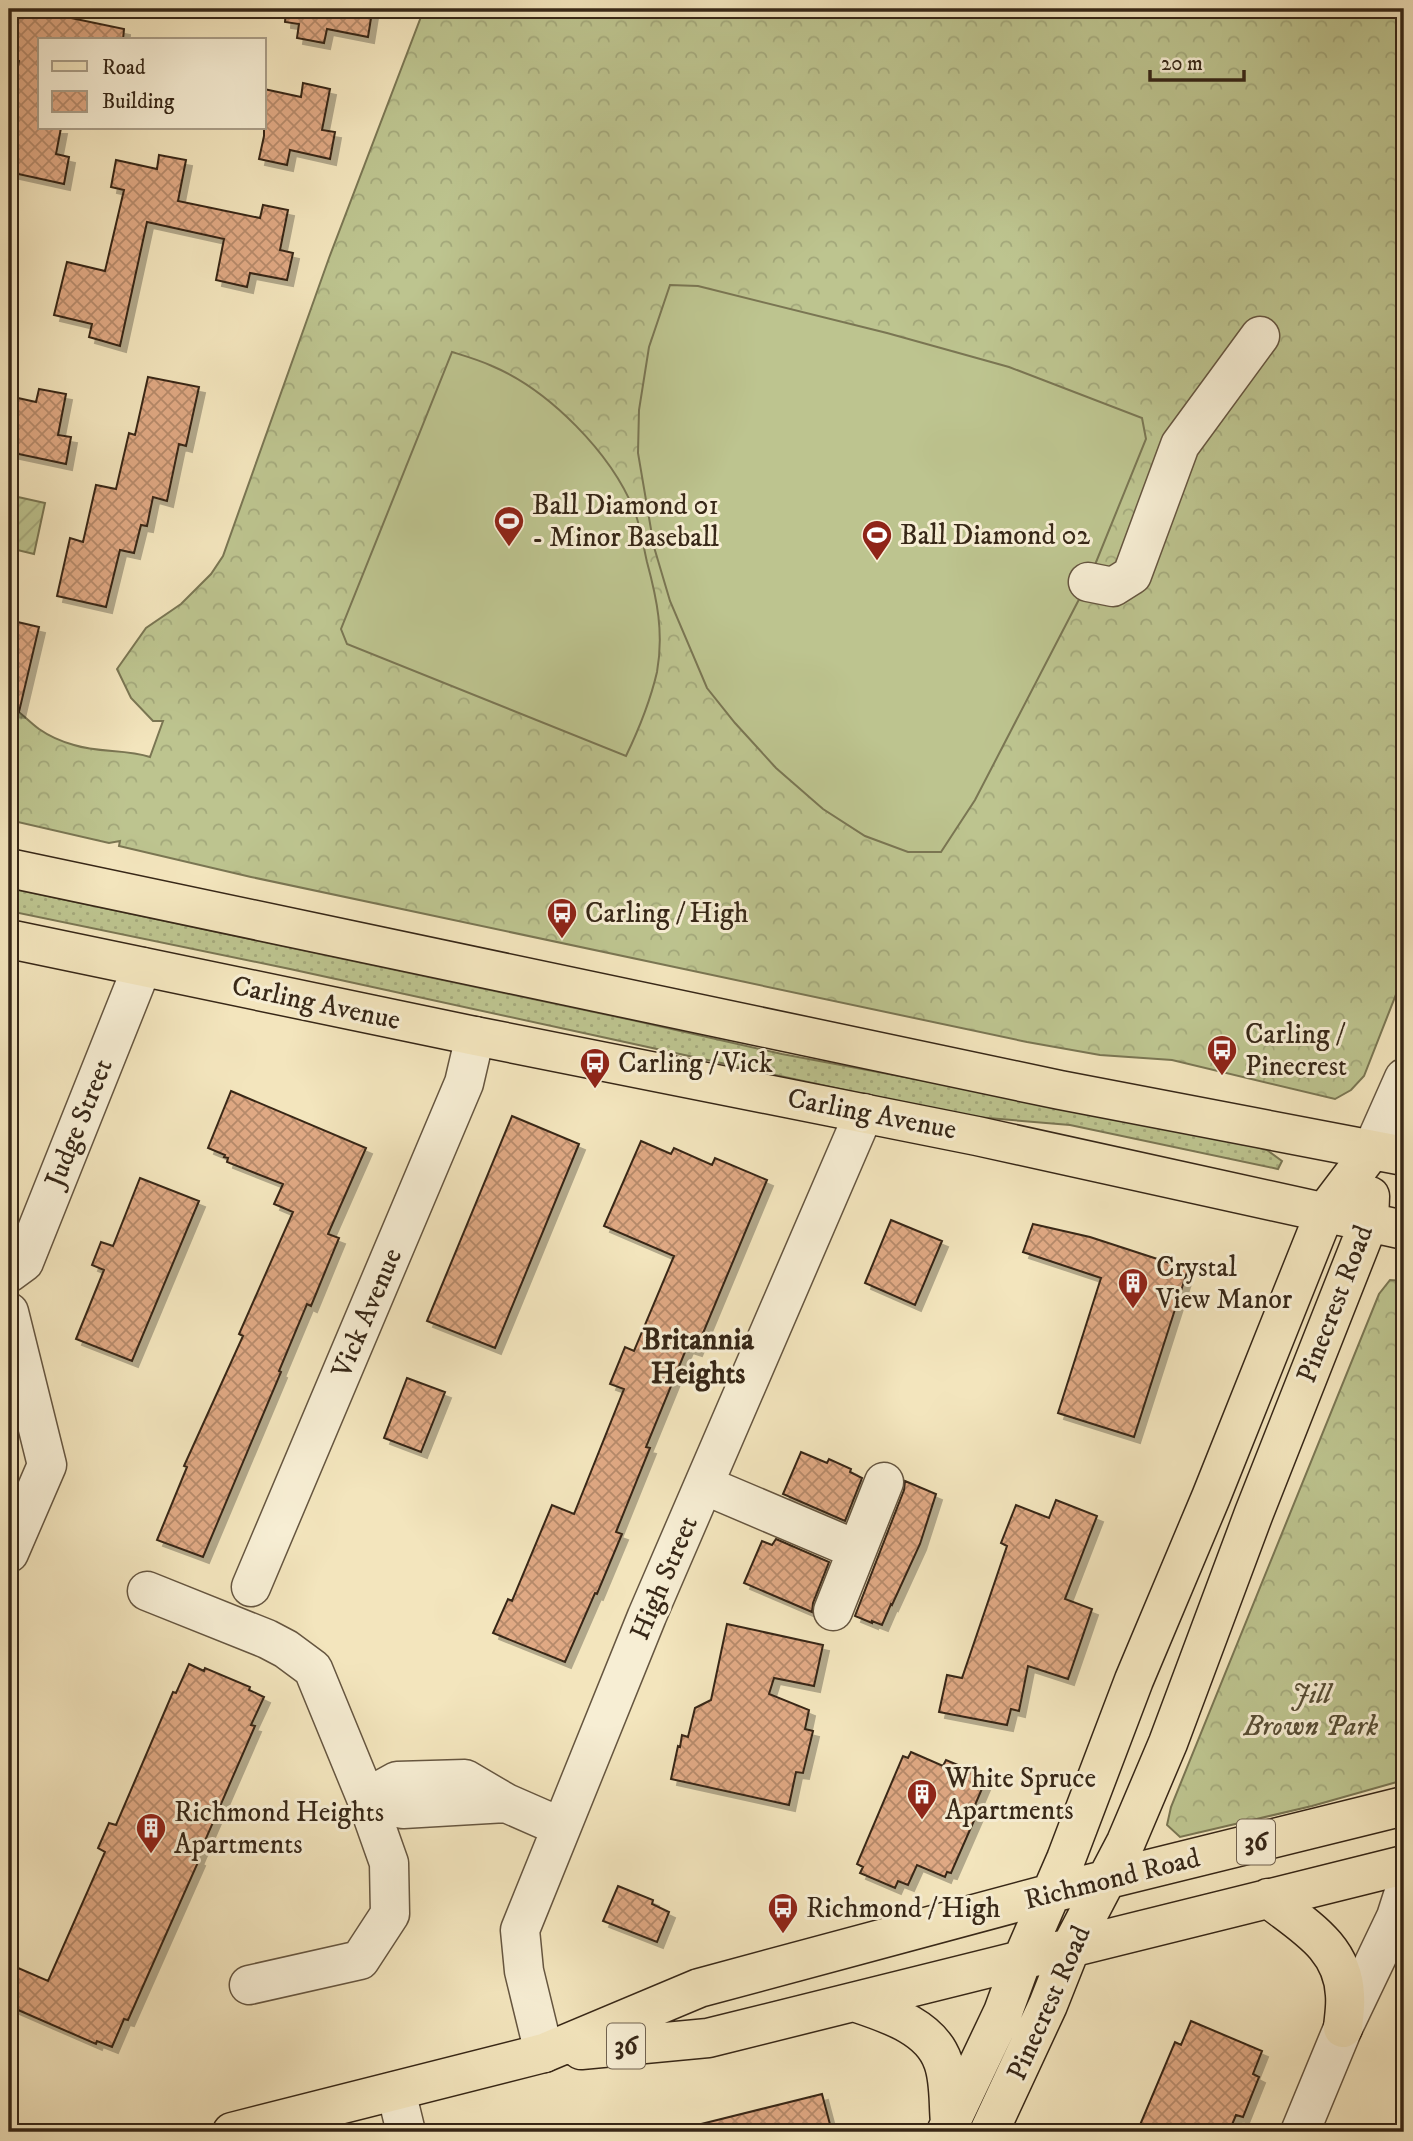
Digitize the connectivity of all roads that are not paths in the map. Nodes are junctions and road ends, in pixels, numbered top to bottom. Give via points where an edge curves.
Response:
1 (1261, 336) dead end
2 (1088, 582) dead end
3 (9, 868) edge
4 (9, 939) edge
5 (142, 967) junction
6 (475, 1036) junction
7 (1404, 1078) edge
8 (864, 1113) junction
9 (1388, 1153) edge
10 (1325, 1212) junction
11 (1386, 1226) edge
12 (9, 1273) edge
13 (9, 1312) edge
14 (884, 1482) dead end
15 (704, 1485) junction
16 (857, 1550) junction
17 (9, 1553) edge
18 (251, 1587) dead end
19 (147, 1591) dead end
20 (833, 1611) dead end
21 (366, 1798) junction
22 (1404, 1806) edge
23 (561, 1827) junction
24 (1404, 1864) edge
25 (1108, 1879) junction
26 (1404, 1892) edge
27 (1052, 1893) junction
28 (1268, 1898) junction
29 (1071, 1947) junction
30 (1022, 1960) junction
31 (249, 1985) dead end
32 (854, 2001) junction
33 (1343, 2028) junction
34 (544, 2053) junction
35 (396, 2091) junction
36 (948, 2128) edge
37 (232, 2132) edge
38 (406, 2132) edge
39 (989, 2132) edge
40 (1300, 2132) edge

1 - 2 street via 1180,445 1132,575 1113,587
3 - 9 main road via 1047,1087
4 - 5 main road, Carling Avenue
5 - 6 main road, Carling Avenue
5 - 12 street, Judge Street via 24,1262
6 - 8 main road, Carling Avenue
6 - 18 street, Vick Avenue via 464,1083
7 - 9 street
8 - 10 main road, Carling Avenue
8 - 15 street, High Street
9 - 10 main road, Pinecrest Road
9 - 11 main road, Pinecrest Road
10 - 11 main road, Carling Avenue
10 - 27 main road, Pinecrest Road
11 - 25 main road, Pinecrest Road via 1254,1513 1168,1743
13 - 17 street via 47,1465
14 - 16 street
15 - 16 street
15 - 23 street, High Street
16 - 20 street
19 - 21 street via 267,1639 313,1669
21 - 23 street via 397,1781 465,1779
21 - 31 street via 389,1863 390,1914 360,1960
22 - 25 main road, Richmond Road / 36
23 - 34 street, High Street via 520,1930 524,1971
24 - 28 main road, Richmond Road / 36
25 - 27 main road, Richmond Road / 36
25 - 29 main road, Pinecrest Road
26 - 33 street
27 - 30 main road, Pinecrest Road
27 - 34 main road, Richmond Road / 36 via 699,1988
28 - 29 main road, Richmond Road / 36
28 - 33 main road via 1326,1944 1337,1963 1345,1995
29 - 30 main road, Richmond Road / 36
29 - 39 main road, Pinecrest Road
30 - 32 main road, Richmond Road / 36
30 - 36 main road, Pinecrest Road via 1003,2012
32 - 34 main road, Richmond Road / 36 via 708,2038
32 - 36 main road via 901,2020 935,2045 947,2083
33 - 40 street
34 - 35 main road, Richmond Road / 36
35 - 37 main road, Richmond Road / 36
35 - 38 street

